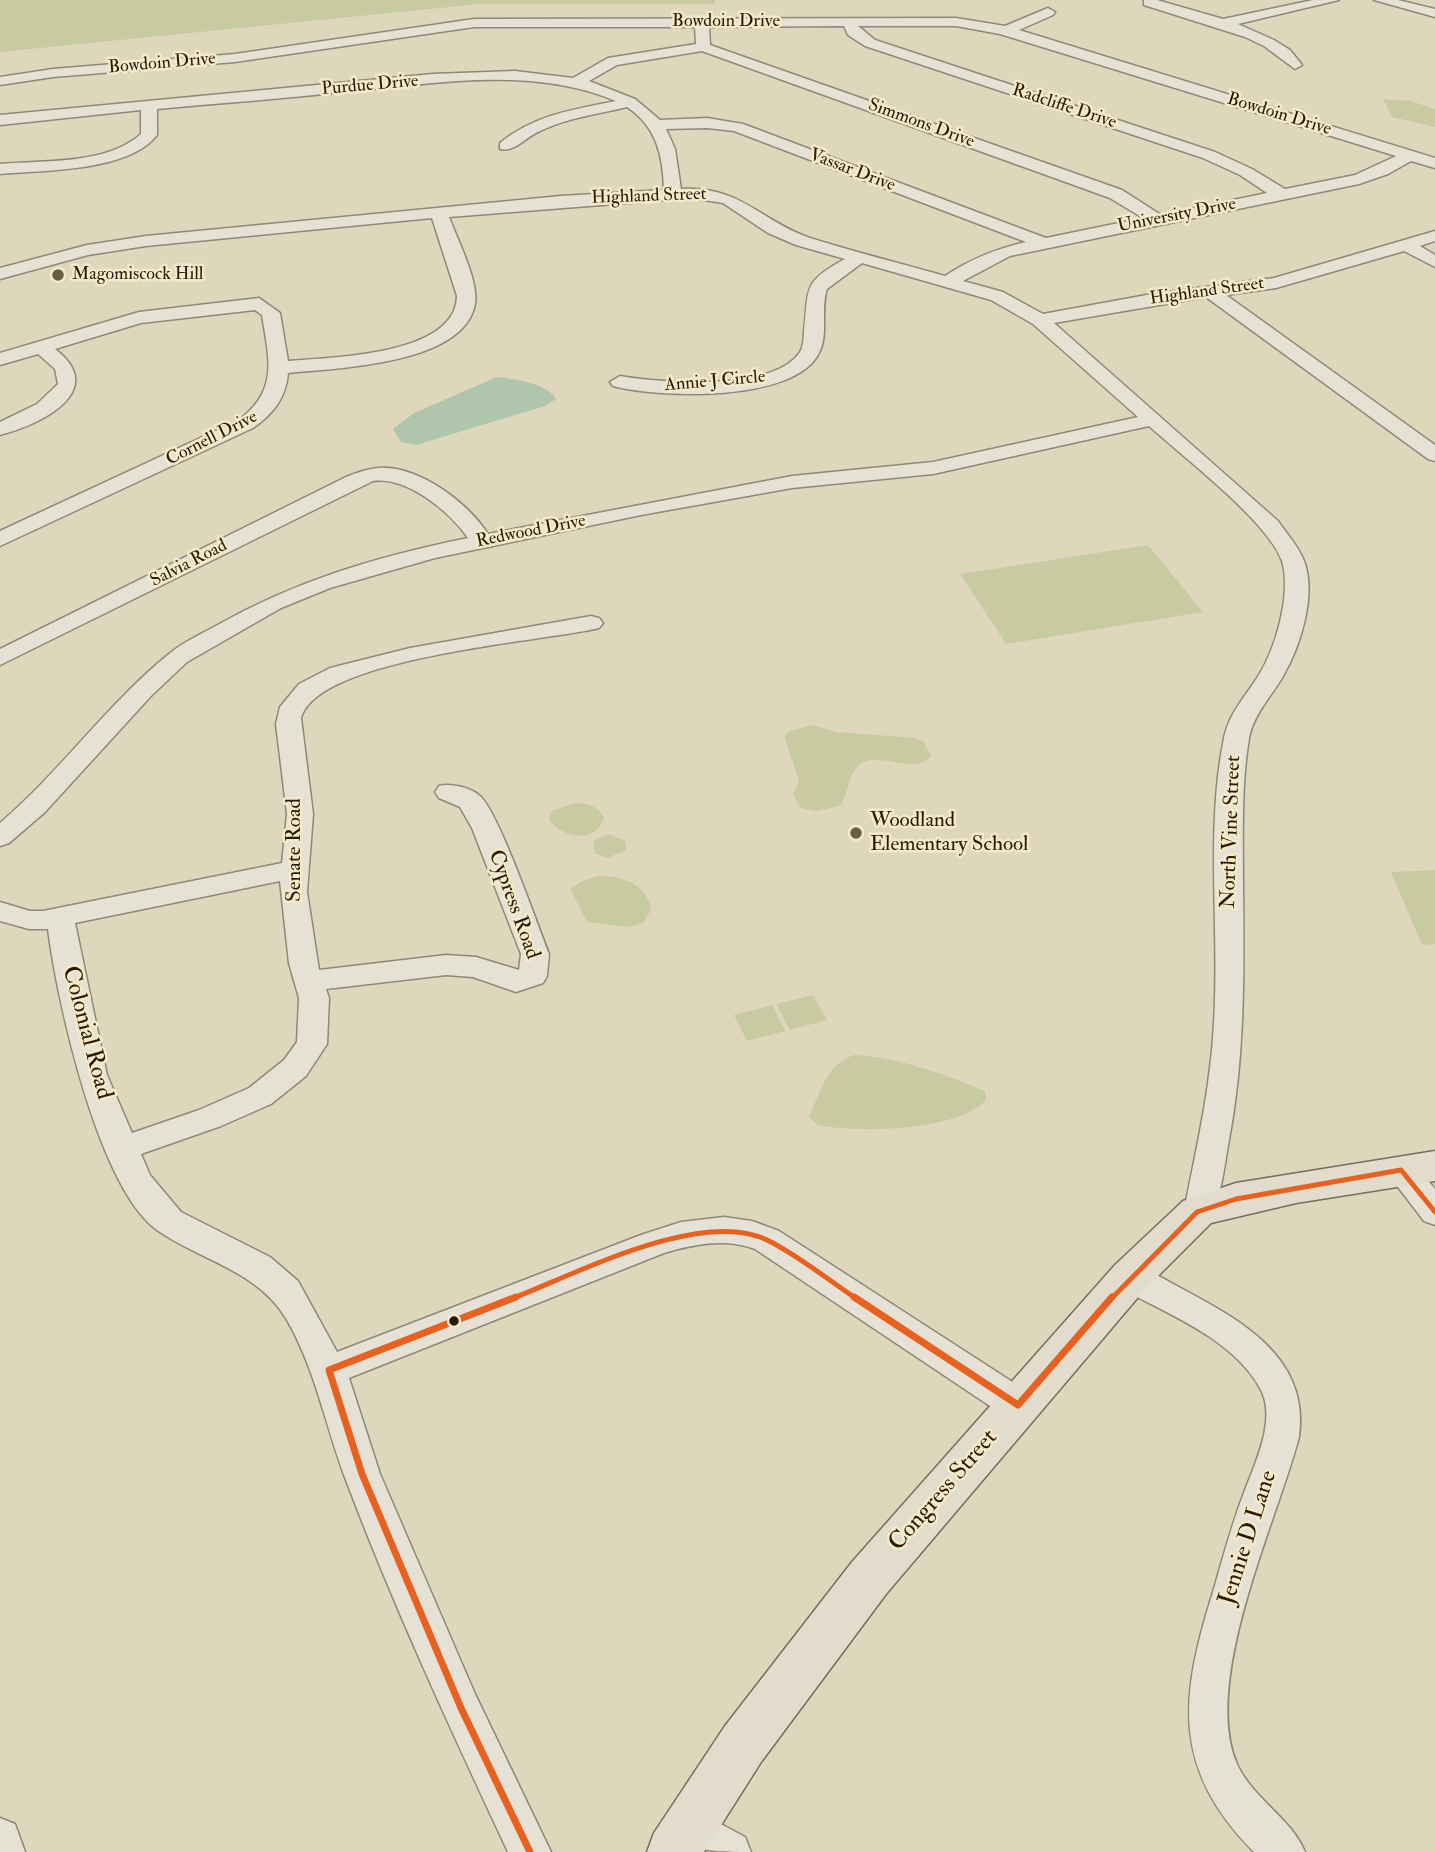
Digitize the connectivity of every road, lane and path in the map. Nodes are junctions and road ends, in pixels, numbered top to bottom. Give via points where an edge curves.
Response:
1 (1332, 0) edge
2 (1381, 0) edge
3 (1149, 2) edge
4 (1048, 12) dead end
5 (1435, 13) edge
6 (849, 21) junction
7 (702, 22) junction
8 (1224, 23) junction
9 (1005, 31) junction
10 (703, 47) junction
11 (1295, 65) dead end
12 (0, 81) edge
13 (574, 83) junction
14 (630, 102) junction
15 (149, 105) junction
16 (0, 120) edge
17 (655, 125) junction
18 (506, 146) dead end
19 (1409, 155) junction
20 (1435, 163) edge
21 (0, 169) edge
22 (673, 193) junction
23 (1282, 195) junction
24 (439, 213) junction
25 (1158, 220) junction
26 (1435, 236) edge
27 (1043, 243) junction
28 (1405, 244) junction
29 (859, 258) junction
30 (1435, 261) edge
31 (0, 274) edge
32 (948, 282) junction
33 (1209, 291) junction
34 (1040, 320) junction
35 (41, 347) junction
36 (0, 359) edge
37 (278, 368) junction
38 (620, 382) dead end
39 (1151, 420) junction
40 (0, 429) edge
41 (1435, 455) edge
42 (0, 539) edge
43 (482, 542) junction
44 (591, 623) dead end
45 (0, 658) edge
46 (448, 792) dead end
47 (0, 837) edge
48 (292, 870) junction
49 (0, 911) edge
50 (60, 917) junction
51 (310, 981) junction
52 (122, 1148) junction
53 (1418, 1168) edge
54 (1197, 1212) junction
55 (1435, 1212) edge
56 (1130, 1276) junction
57 (330, 1370) junction
58 (1018, 1405) junction
59 (0, 1839) edge
60 (681, 1840) edge
61 (4, 1852) edge
62 (530, 1852) edge
63 (730, 1852) edge
64 (1284, 1852) edge

1 - 8 street
2 - 5 street
3 - 8 street
4 - 9 street
6 - 7 street, Bowdoin Drive
6 - 9 street, Bowdoin Drive via 957,22
6 - 23 street, Radcliffe Drive via 853,32 867,42 1209,155
7 - 10 street
7 - 12 street, Bowdoin Drive via 461,24 235,58
8 - 11 street via 1288,53
9 - 19 street, Bowdoin Drive
10 - 13 street via 613,61
10 - 25 street, Simmons Drive via 1116,194
13 - 14 street, Purdue Drive
13 - 15 street, Purdue Drive via 469,78
14 - 17 street, Purdue Drive
14 - 18 street via 542,125
15 - 16 street, Purdue Drive
15 - 21 street via 149,135 131,150
17 - 22 street, Purdue Drive via 670,150
17 - 27 street, Vassar Drive via 737,127
19 - 20 street, Bowdoin Drive
19 - 23 street, University Drive via 1366,177
22 - 24 street, Highland Street
22 - 29 street, Highland Street via 728,199 778,231
23 - 25 street, University Drive
24 - 31 street, Highland Street via 116,245
24 - 37 street via 467,295 464,314 451,330 428,343 388,355
25 - 27 street, University Drive
26 - 28 street, Highland Street
27 - 32 street, University Drive via 998,254
28 - 30 street
28 - 33 street, Highland Street via 1287,280
29 - 32 street, Highland Street
29 - 38 street, Annie J Circle via 819,282 810,352 791,370 717,385 655,388
32 - 34 street, Highland Street via 1008,300
33 - 34 street, Highland Street
33 - 41 street
34 - 39 street, North Vine Street
35 - 36 street, Cornell Drive
35 - 37 street, Cornell Drive via 141,318 259,304 271,313
35 - 40 street via 62,365 67,386 51,404
37 - 42 street, Cornell Drive via 274,400 253,420
39 - 43 street, Redwood Drive via 933,468 775,485
39 - 54 street, North Vine Street via 1270,526 1296,572 1296,603 1289,631 1271,676 1246,711 1237,737 1230,827 1229,1024 1219,1112
43 - 45 street, Salvia Road via 475,528 455,510 410,483 380,475 353,481
43 - 47 street, Redwood Drive via 413,556 322,583 273,603 195,646 161,672 36,806
44 - 48 street, Senate Road via 401,657 328,677 303,693 288,718 300,814
46 - 51 street, Cypress Road via 470,801 485,828 535,954 533,976 516,982 476,967 431,965
48 - 50 street
48 - 51 street, Senate Road via 298,935
49 - 50 street via 35,920
50 - 52 street, Colonial Road via 92,1075
51 - 52 street, Senate Road via 316,1013 314,1036 305,1056 284,1079 231,1109
52 - 57 street, Colonial Road via 136,1181 169,1221 258,1267 288,1293
53 - 54 main road, Congress Street via 1272,1192
53 - 55 street
54 - 56 main road, Congress Street
56 - 58 main road, Congress Street
56 - 64 street, Jennie D Lane via 1238,1342 1262,1364 1279,1391 1283,1410 1279,1449 1243,1546 1218,1633 1208,1692 1211,1738 1220,1771 1233,1797
57 - 58 street via 653,1244 696,1231 726,1229 767,1240
57 - 62 street, Colonial Road via 362,1474 461,1708
58 - 60 main road, Congress Street via 843,1610 743,1744
59 - 61 street
60 - 63 street

